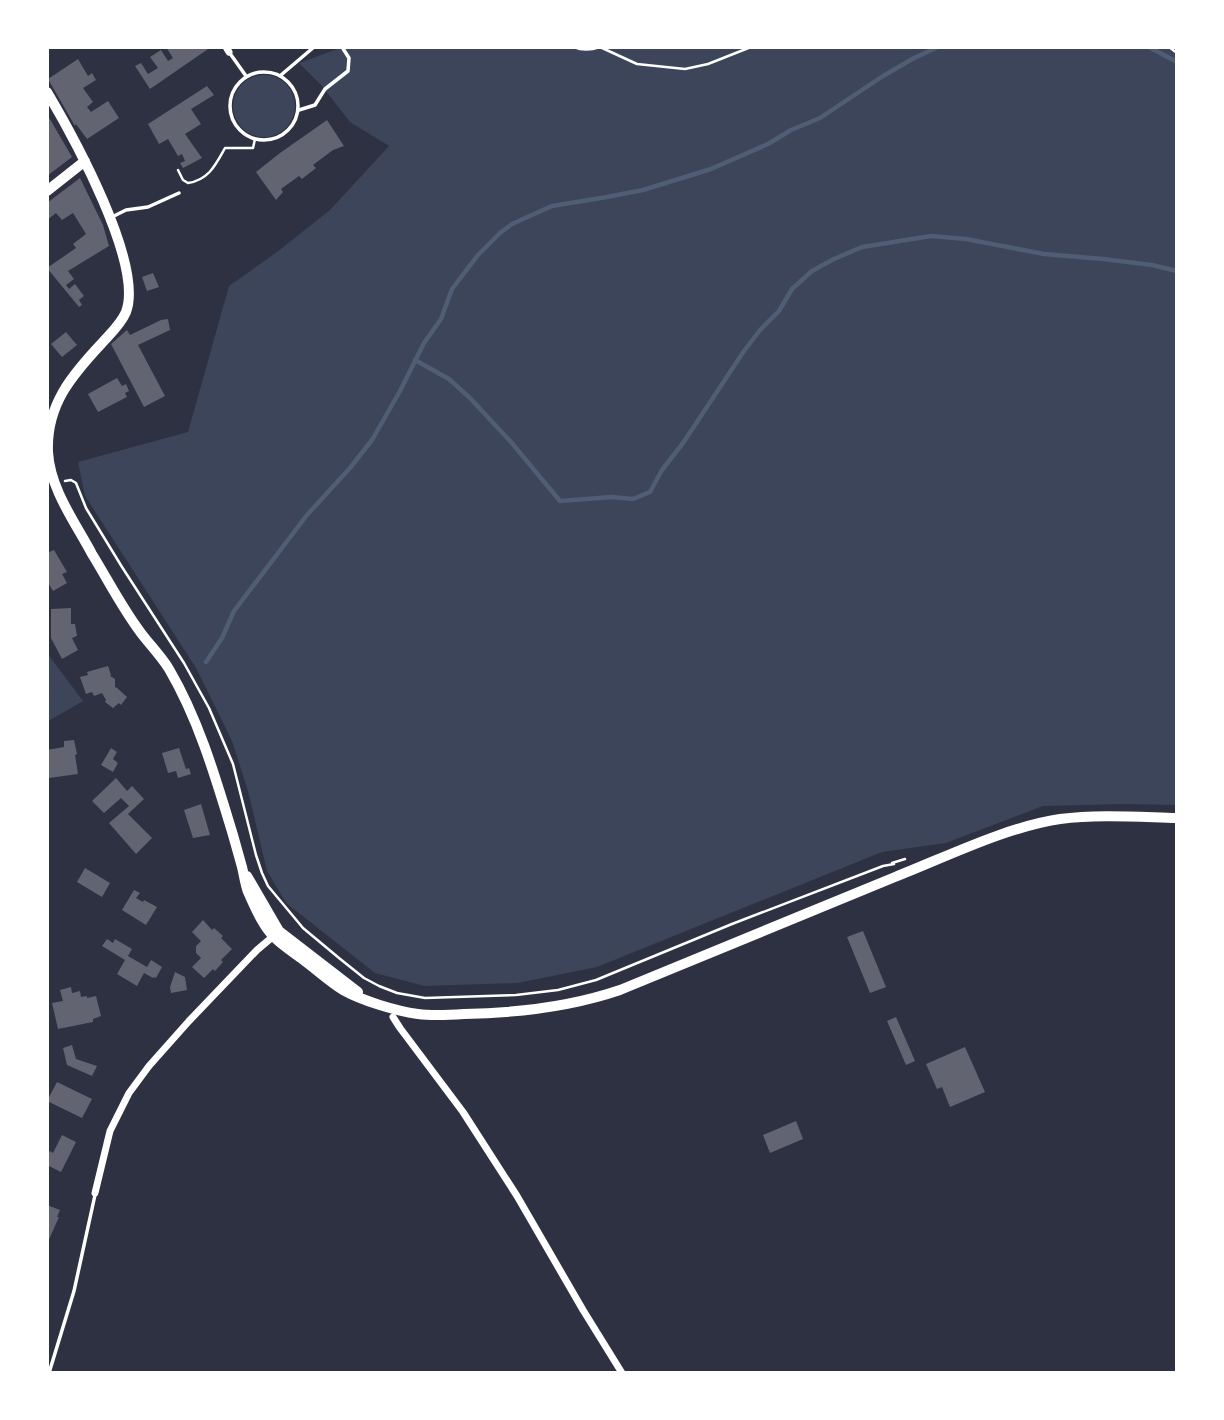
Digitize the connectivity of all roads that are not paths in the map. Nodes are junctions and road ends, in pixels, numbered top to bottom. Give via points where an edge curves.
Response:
1 (314, 47) edge
2 (342, 47) edge
3 (228, 50) edge
4 (246, 76) junction
5 (280, 76) junction
6 (47, 92) edge
7 (299, 110) junction
8 (85, 160) junction
9 (47, 191) edge
10 (179, 193) dead end
11 (110, 218) junction
12 (1177, 818) edge
13 (276, 934) junction
14 (393, 1017) dead end
15 (95, 1193) joint
16 (49, 1373) edge
17 (622, 1373) edge

1 - 5 lane
2 - 7 lane via 349,58 348,71 324,89 315,106
3 - 4 lane
4 - 5 lane via 271,72
4 - 7 lane via 231,96 229,109 240,131 263,141 276,139 295,122
5 - 7 lane via 292,86
6 - 8 street
8 - 9 street
8 - 11 street
10 - 11 lane
11 - 13 street via 129,300 125,315 64,387 55,405 48,452 53,478 121,603 168,668 186,704 217,783 243,869
12 - 13 street via 1084,817 1002,835 620,990 530,1010 417,1014 369,1001
13 - 15 street via 189,1021 129,1093 110,1131
14 - 17 street via 463,1112
15 - 16 lane via 74,1291

